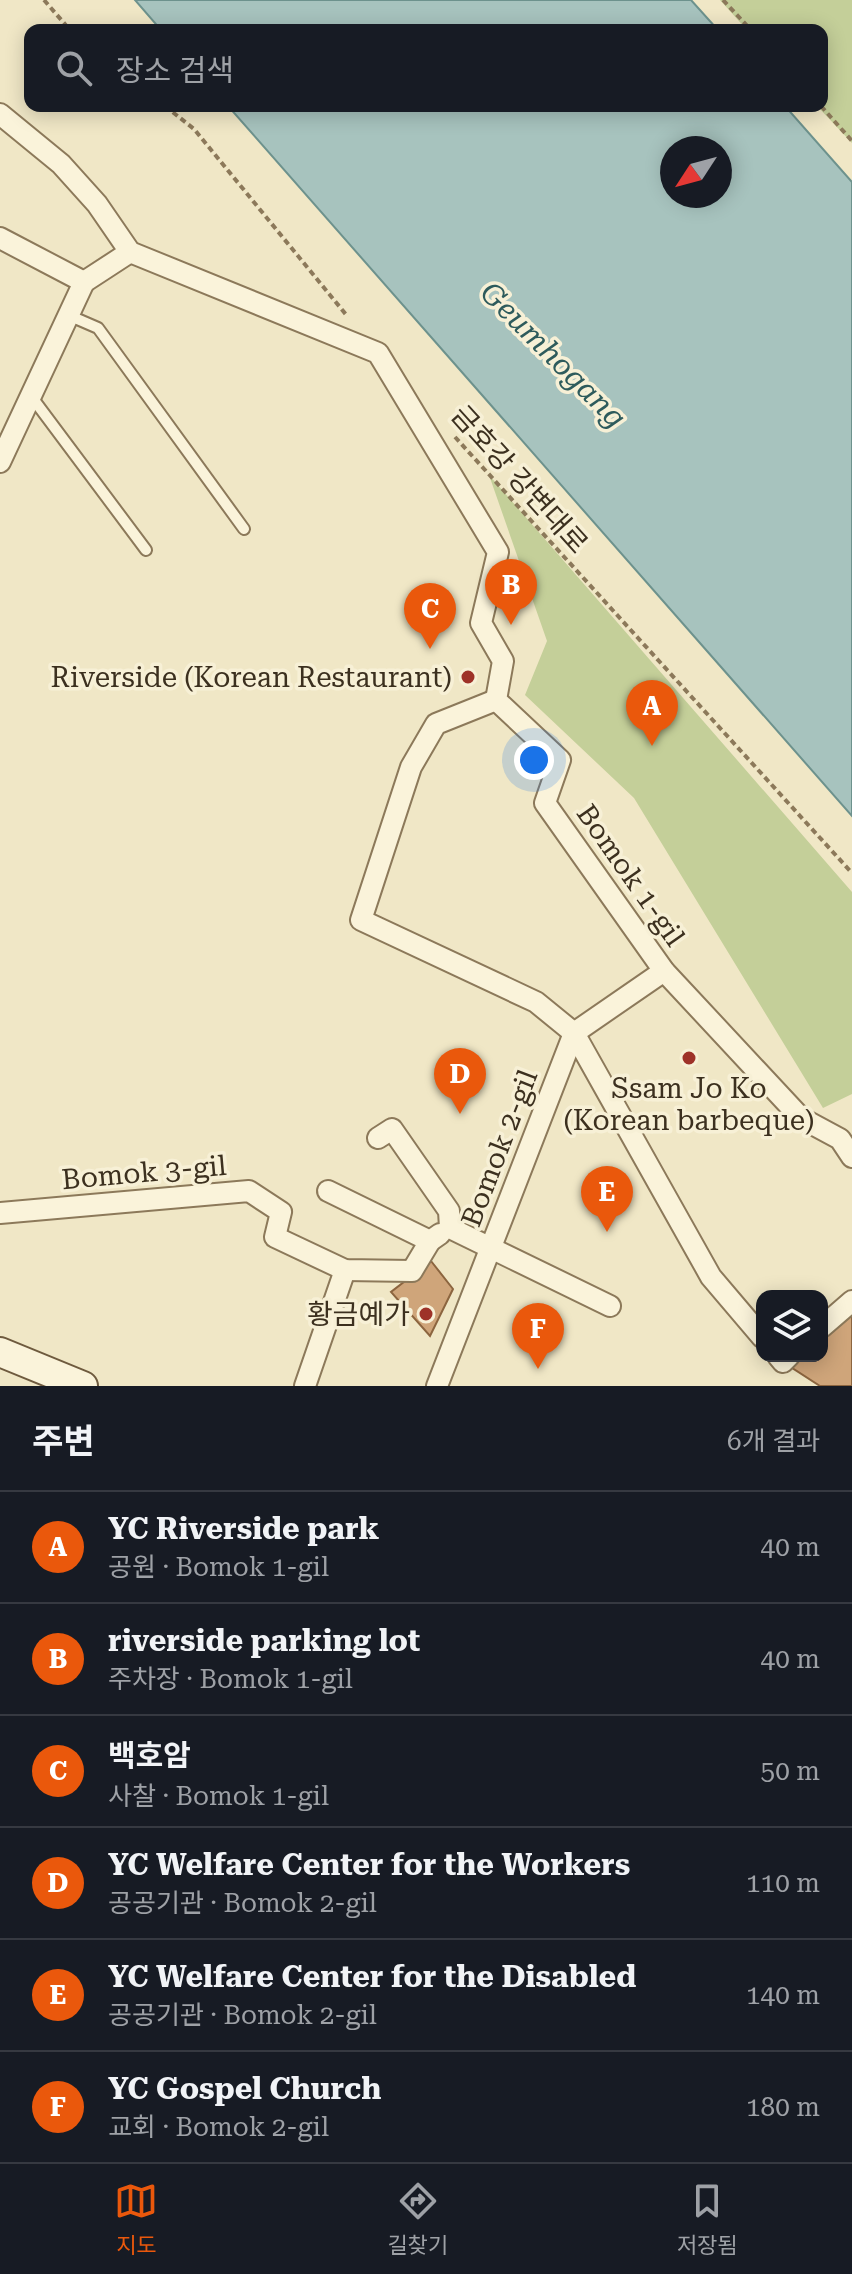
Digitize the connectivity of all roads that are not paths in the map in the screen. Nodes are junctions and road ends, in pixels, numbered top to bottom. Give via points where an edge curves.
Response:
1 (0, 114) edge
2 (0, 238) edge
3 (130, 252) junction
4 (84, 282) junction
5 (68, 315) junction
6 (31, 396) junction
7 (0, 462) edge
8 (244, 529) dead end
9 (146, 550) dead end
10 (496, 700) junction
11 (664, 971) junction
12 (574, 1033) junction
13 (378, 1138) dead end
14 (846, 1138) edge
15 (852, 1157) edge
16 (328, 1191) dead end
17 (0, 1213) edge
18 (450, 1228) junction
19 (430, 1241) junction
20 (491, 1248) junction
21 (345, 1270) junction
22 (852, 1301) edge
23 (610, 1306) dead end
24 (828, 1322) edge
25 (756, 1330) edge
26 (0, 1352) edge
27 (83, 1386) edge
28 (305, 1386) edge
29 (437, 1386) edge

1 - 3 street via 61,164
2 - 4 street
3 - 4 street
3 - 10 street via 378,353 498,552 481,623 503,661
4 - 5 street
5 - 6 street
5 - 8 lane via 98,328
6 - 7 street via 11,427
6 - 9 lane
10 - 11 street, Bomok 1-gil via 560,760 545,803
10 - 12 street via 436,724 411,767 361,920 536,1002
11 - 12 street
11 - 14 street, Bomok 1-gil via 801,1118
12 - 20 street, Bomok 2-gil
12 - 25 street via 711,1277
13 - 18 street via 392,1129 449,1211
14 - 15 street, Bomok 1-gil
16 - 19 street
17 - 21 street, Bomok 3-gil via 249,1191 281,1212 275,1237
18 - 19 street
18 - 20 street
19 - 21 street via 412,1271
20 - 23 street
20 - 29 street, Bomok 2-gil
21 - 28 street
22 - 24 street
26 - 27 main road

